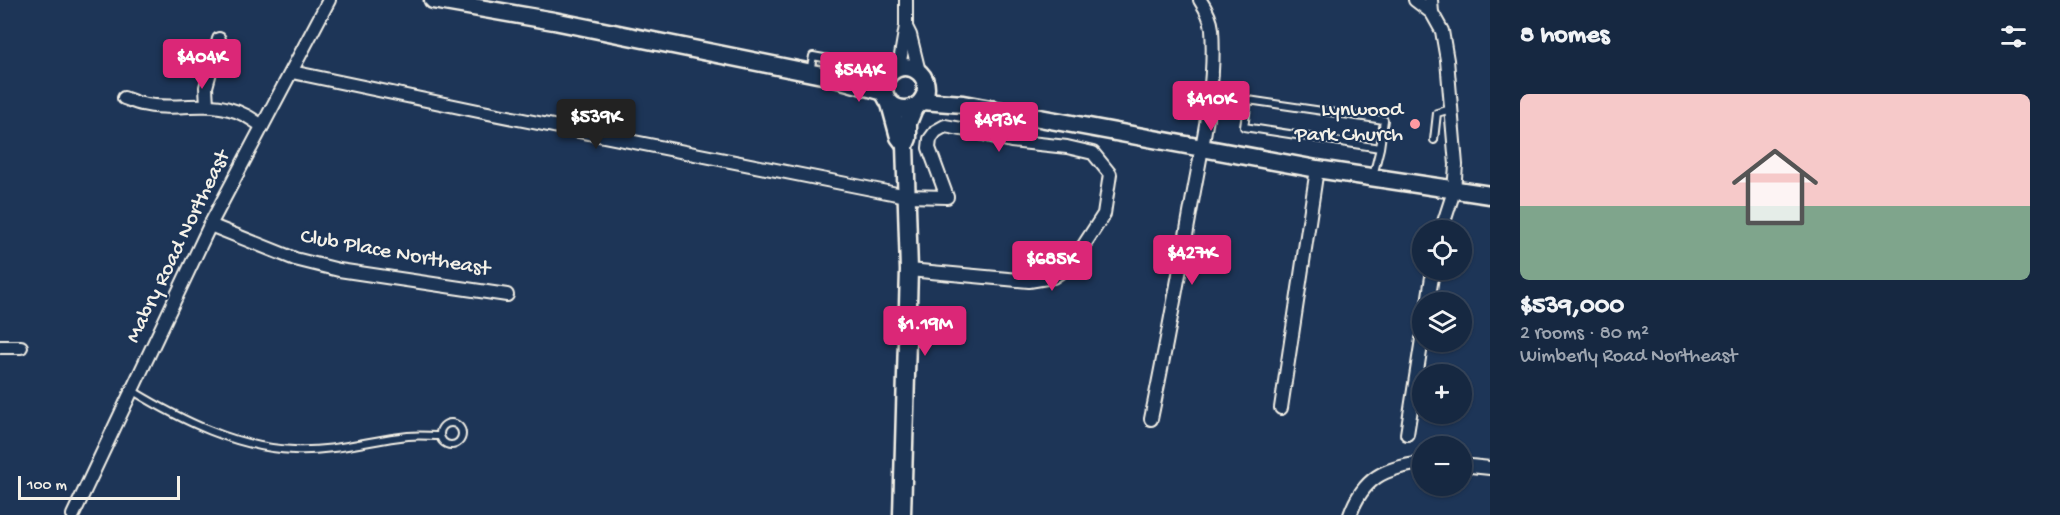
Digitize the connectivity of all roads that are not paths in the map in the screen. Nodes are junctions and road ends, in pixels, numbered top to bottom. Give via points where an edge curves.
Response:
1 (329, 0) edge
2 (433, 0) edge
3 (906, 0) edge
4 (1200, 0) edge
5 (1415, 0) edge
6 (1431, 0) edge
7 (1432, 13) junction
8 (906, 26) junction
9 (219, 39) dead end
10 (895, 70) junction
11 (291, 72) junction
12 (923, 78) junction
13 (849, 81) junction
14 (124, 98) dead end
15 (887, 98) junction
16 (918, 104) junction
17 (963, 104) junction
18 (207, 105) junction
19 (1451, 109) junction
20 (262, 126) junction
21 (1434, 140) dead end
22 (905, 145) junction
23 (1202, 148) junction
24 (1380, 148) junction
25 (1317, 169) junction
26 (1372, 176) junction
27 (1454, 191) junction
28 (1490, 195) edge
29 (907, 196) junction
30 (1445, 220) edge
31 (210, 225) junction
32 (909, 270) junction
33 (507, 295) dead end
34 (0, 347) edge
35 (21, 347) dead end
36 (1420, 352) edge
37 (133, 391) junction
38 (1281, 408) dead end
39 (1151, 419) dead end
40 (1407, 434) dead end
41 (440, 436) dead end
42 (1412, 465) edge
43 (1472, 466) edge
44 (1490, 468) edge
45 (73, 515) edge
46 (902, 515) edge
47 (1350, 515) edge

1 - 11 street, Mabry Road Northeast
2 - 13 street
3 - 8 street
4 - 23 street via 1212,28 1211,85
5 - 7 street
6 - 7 street
7 - 19 street via 1442,31
8 - 10 street
8 - 12 street
9 - 18 street via 206,87
10 - 12 street via 906,66
10 - 13 street
10 - 15 street via 884,82
11 - 20 street, Mabry Road Northeast
11 - 29 street
12 - 16 street via 926,92
12 - 17 street via 935,91
13 - 15 street
14 - 18 street via 158,106
15 - 16 street via 900,109
15 - 22 street
16 - 17 street
16 - 22 street via 908,123
17 - 23 street
18 - 20 street via 237,111
19 - 21 lane via 1437,113
19 - 27 street
20 - 31 street, Mabry Road Northeast
22 - 29 street
23 - 25 street
23 - 39 street
24 - 24 lane via 1244,127 1248,100 1384,120
24 - 26 lane
25 - 26 street
25 - 38 street
26 - 27 street
27 - 28 street
27 - 30 street
29 - 32 street
29 - 32 street via 947,197 929,148 930,139 945,126 1093,153 1110,174 1104,214 1071,265 1053,277 1029,281
31 - 33 street, Club Place Northeast via 295,259 339,270
31 - 37 street, Mabry Road Northeast
32 - 46 street
34 - 35 street
36 - 40 street
37 - 41 lane via 171,413 252,445 295,450 408,436
37 - 45 street, Mabry Road Northeast
42 - 47 street via 1388,470 1372,480 1357,497
43 - 44 street

